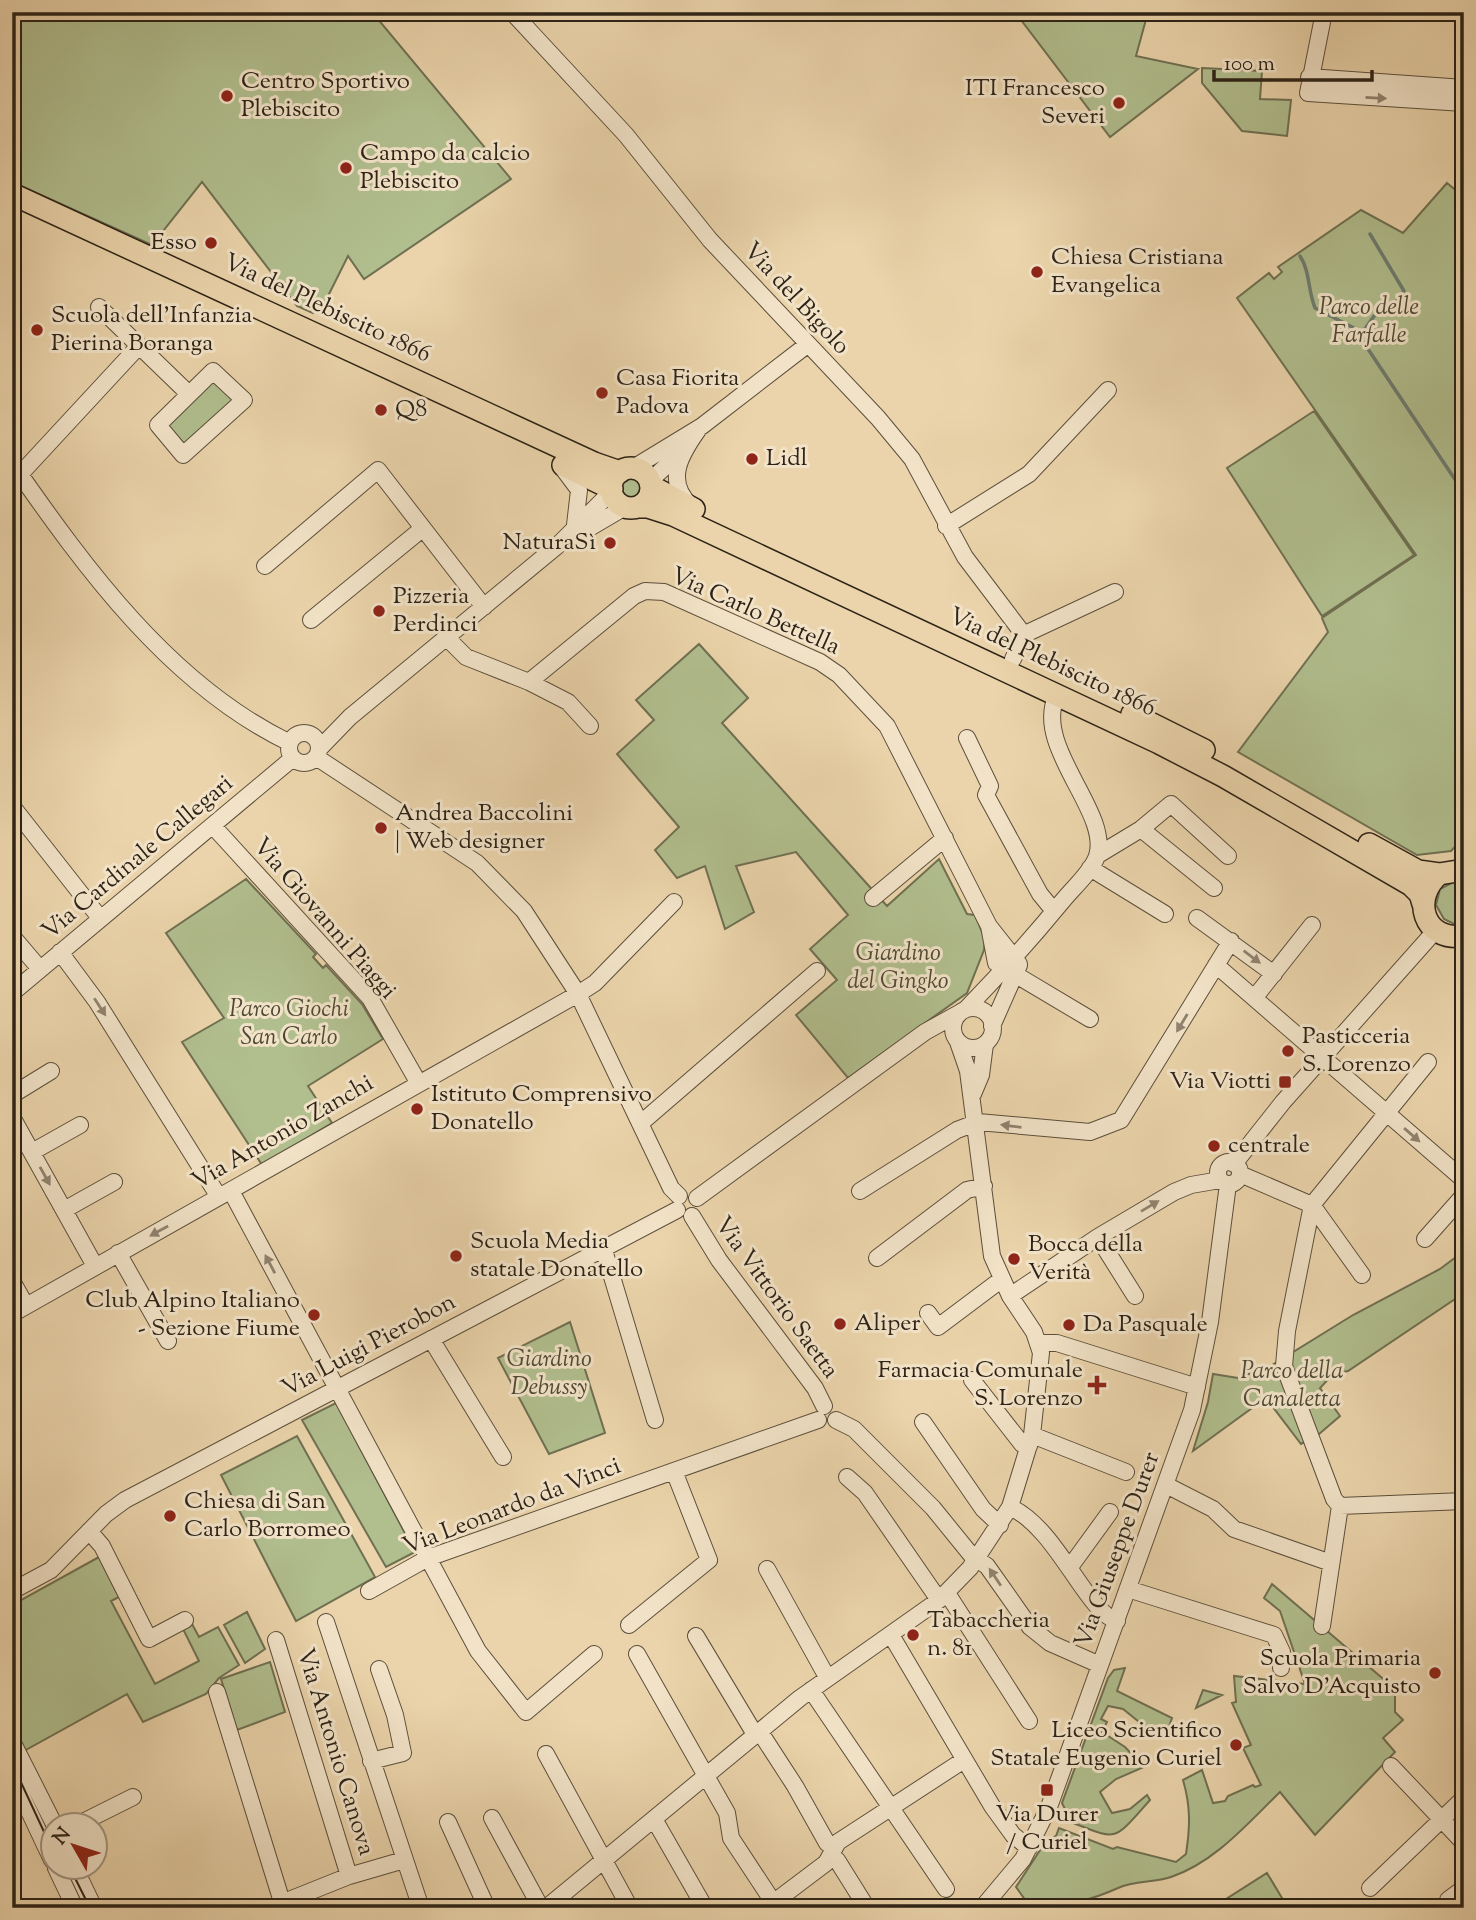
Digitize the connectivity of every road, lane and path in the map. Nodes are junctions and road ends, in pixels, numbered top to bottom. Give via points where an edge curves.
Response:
1 (512, 12) edge
2 (1324, 12) edge
3 (1460, 95) edge
4 (12, 194) edge
5 (12, 209) edge
6 (99, 307) dead end
7 (807, 345) junction
8 (138, 347) junction
9 (1108, 390) dead end
10 (189, 394) junction
11 (702, 426) junction
12 (686, 447) junction
13 (557, 462) junction
14 (15, 473) edge
15 (630, 488) junction
16 (695, 510) junction
17 (575, 525) junction
18 (946, 526) junction
19 (422, 529) junction
20 (557, 546) junction
21 (265, 566) dead end
22 (1115, 592) dead end
23 (484, 607) junction
24 (311, 620) dead end
25 (1023, 635) junction
26 (447, 638) junction
27 (1013, 659) junction
28 (529, 682) junction
29 (1057, 695) junction
30 (590, 726) dead end
31 (967, 738) dead end
32 (316, 748) junction
33 (292, 751) junction
34 (12, 806) edge
35 (213, 826) junction
36 (1141, 829) junction
37 (945, 838) junction
38 (1228, 856) dead end
39 (1094, 861) junction
40 (1455, 869) edge
41 (1214, 888) dead end
42 (873, 898) dead end
43 (674, 902) dead end
44 (1423, 904) junction
45 (1054, 911) junction
46 (1165, 914) dead end
47 (100, 918) junction
48 (1198, 918) dead end
49 (1312, 925) dead end
50 (1436, 930) junction
51 (12, 936) edge
52 (1464, 936) edge
53 (1231, 941) junction
54 (60, 952) junction
55 (1216, 965) junction
56 (1013, 966) junction
57 (40, 969) junction
58 (817, 971) dead end
59 (1274, 974) junction
60 (12, 993) edge
61 (578, 994) junction
62 (1255, 997) junction
63 (963, 1011) junction
64 (1090, 1020) dead end
65 (992, 1026) junction
66 (957, 1040) junction
67 (915, 1042) junction
68 (985, 1044) junction
69 (1324, 1057) junction
70 (1429, 1062) dead end
71 (51, 1071) dead end
72 (418, 1082) junction
73 (12, 1095) edge
74 (971, 1099) junction
75 (1387, 1114) junction
76 (12, 1116) edge
77 (641, 1123) junction
78 (974, 1124) junction
79 (80, 1125) dead end
80 (32, 1153) junction
81 (1231, 1175) junction
82 (1464, 1180) edge
83 (114, 1182) dead end
84 (984, 1186) junction
85 (860, 1191) dead end
86 (225, 1194) junction
87 (1464, 1195) edge
88 (1312, 1205) junction
89 (682, 1208) junction
90 (64, 1210) junction
91 (1098, 1237) junction
92 (1425, 1239) dead end
93 (604, 1250) junction
94 (118, 1254) junction
95 (877, 1258) dead end
96 (95, 1266) junction
97 (1362, 1275) dead end
98 (1002, 1279) junction
99 (12, 1281) edge
100 (1010, 1296) junction
101 (1135, 1296) dead end
102 (19, 1310) edge
103 (928, 1313) dead end
104 (431, 1339) junction
105 (168, 1341) dead end
106 (1039, 1343) junction
107 (972, 1380) dead end
108 (1197, 1387) junction
109 (338, 1389) junction
110 (821, 1413) junction
111 (655, 1420) dead end
112 (923, 1422) dead end
113 (1030, 1441) junction
114 (503, 1457) dead end
115 (674, 1471) junction
116 (1126, 1472) dead end
117 (846, 1477) dead end
118 (1166, 1485) junction
119 (1464, 1501) edge
120 (1340, 1506) junction
121 (1010, 1507) junction
122 (1110, 1512) dead end
123 (1000, 1525) junction
124 (89, 1531) junction
125 (428, 1558) junction
126 (977, 1559) junction
127 (1331, 1563) junction
128 (1070, 1567) junction
129 (767, 1569) dead end
130 (1128, 1589) junction
131 (12, 1591) edge
132 (369, 1591) dead end
133 (943, 1597) junction
134 (185, 1620) dead end
135 (1117, 1620) junction
136 (326, 1622) dead end
137 (629, 1625) dead end
138 (1322, 1626) dead end
139 (891, 1634) junction
140 (696, 1636) dead end
141 (276, 1640) dead end
142 (594, 1654) dead end
143 (637, 1654) dead end
144 (1100, 1665) junction
145 (1281, 1668) dead end
146 (379, 1669) dead end
147 (827, 1677) junction
148 (811, 1690) junction
149 (217, 1692) dead end
150 (1029, 1721) dead end
151 (758, 1734) junction
152 (12, 1741) edge
153 (546, 1754) dead end
154 (964, 1760) junction
155 (371, 1761) junction
156 (1391, 1766) dead end
157 (707, 1777) junction
158 (14, 1782) edge
159 (133, 1797) dead end
160 (1464, 1798) edge
161 (890, 1808) junction
162 (48, 1812) edge
163 (102, 1812) edge
164 (492, 1818) dead end
165 (654, 1819) junction
166 (1442, 1820) junction
167 (448, 1822) dead end
168 (38, 1831) edge
169 (1464, 1843) edge
170 (1029, 1848) junction
171 (832, 1852) junction
172 (603, 1859) junction
173 (404, 1860) junction
174 (349, 1876) junction
175 (63, 1882) edge
176 (82, 1882) edge
177 (1370, 1888) dead end
178 (1464, 1888) edge
179 (946, 1889) dead end
180 (313, 1900) edge
181 (1448, 1900) dead end
182 (275, 1905) edge
183 (775, 1905) edge
184 (75, 1908) edge
185 (94, 1908) edge
186 (421, 1908) edge
187 (487, 1908) edge
188 (543, 1908) edge
189 (630, 1908) edge
190 (705, 1908) edge
191 (867, 1908) edge
192 (982, 1908) edge

1 - 7 street, Via del Bigolo via 626,135 709,240
2 - 3 street via 1309,85
4 - 15 main road, Via del Plebiscito 1866 via 594,463
5 - 13 main road, Via del Plebiscito 1866
6 - 8 street
7 - 11 street, Via Cardinale Callegari
7 - 18 street, Via del Bigolo via 912,460
8 - 10 street
8 - 14 street
9 - 18 street via 1029,474
10 - 10 street via 158,425 183,455 244,400 213,371
11 - 12 street, Via Cardinale Callegari
11 - 15 street, Via Cardinale Callegari
12 - 15 street, Via Cardinale Callegari
12 - 16 street, Via Cardinale Callegari via 677,464 676,480
13 - 15 main road, Via del Plebiscito 1866
13 - 17 street via 579,490
14 - 33 street via 151,638 227,704
15 - 16 main road, Via del Plebiscito 1866 via 662,495
15 - 17 street, Via Cardinale Callegari
15 - 20 street, Via Cardinale Callegari
15 - 29 main road, Via del Plebiscito 1866 via 656,509
16 - 27 main road, Via del Plebiscito 1866
17 - 20 street, Via Cardinale Callegari
18 - 25 street, Via del Bigolo
19 - 21 street via 378,470
19 - 23 street
19 - 24 street
20 - 23 street, Via Cardinale Callegari
22 - 25 street
23 - 26 street, Via Cardinale Callegari
25 - 27 street
26 - 28 street via 466,657
26 - 32 street, Via Cardinale Callegari
27 - 40 main road, Via del Plebiscito 1866 via 1196,745 1409,867
28 - 30 street via 569,702
28 - 37 street, Via Carlo Bettella via 634,596 645,591 664,592 833,668 887,726
29 - 39 street via 1053,708 1062,756 1097,830
29 - 44 main road, Via del Plebiscito 1866 via 1223,776 1411,885
31 - 45 street via 990,786 986,795
32 - 33 street, Via Cardinale Callegari via 305,763
32 - 33 street, Via Cardinale Callegari via 300,734
32 - 61 street, Via Vittorio Saetta via 494,877 524,911
33 - 35 street, Via Cardinale Callegari
34 - 47 street
35 - 47 street, Via Cardinale Callegari
35 - 72 street, Via Giovanni Piaggi via 370,998
36 - 38 street via 1171,804
36 - 39 street
36 - 41 street
37 - 42 street
37 - 56 street, Via Carlo Bettella via 989,926 996,962
39 - 45 street
39 - 46 street
40 - 44 main road via 1424,892
43 - 61 street, Via Antonio Zanchi via 595,983
44 - 50 main road, Via del Plebiscito 1866 via 1426,918
45 - 56 street
47 - 54 street, Via Cardinale Callegari
48 - 53 street
49 - 59 street
50 - 52 main road
50 - 69 street
51 - 57 street
53 - 55 street
53 -> 59 street
54 - 57 street, Via Cardinale Callegari
54 -> 86 street
55 - 62 street
55 -> 78 street via 1121,1120 1090,1132
56 - 63 street
56 - 64 street
56 - 65 street
57 - 60 street, Via Cardinale Callegari
58 - 77 street
59 - 62 street
61 - 72 street, Via Antonio Zanchi
61 - 77 street, Via Vittorio Saetta
62 - 69 street
63 - 65 street via 981,1010
63 - 66 street via 954,1022
63 - 67 street via 947,1017
65 - 68 street
66 - 67 street via 935,1034
66 - 68 street via 973,1048
66 - 74 street via 968,1071
67 - 89 street, Via Vittorio Saetta via 697,1198 700,1206
68 - 74 street via 981,1075
69 - 75 street
69 - 81 street
70 - 75 street
71 - 73 street
72 - 86 street, Via Antonio Zanchi
74 - 78 street
75 -> 82 street
75 - 88 street
76 - 80 street
77 - 89 street, Via Vittorio Saetta
78 - 84 street
78 - 85 street
79 - 80 street
80 -> 90 street
81 - 88 street
91 -> 81 street via 1185,1187
81 - 108 street, Via Giuseppe Durer
83 - 90 street
84 - 95 street via 967,1190
84 - 98 street via 992,1255
86 -> 94 street, Via Antonio Zanchi
109 -> 86 street
87 - 92 street
88 - 97 street
88 - 120 street via 1285,1350 1288,1381
89 - 93 street, Via Luigi Pierobon
89 - 110 street, Via Vittorio Saetta via 815,1388
90 - 96 street
91 - 100 street
91 - 101 street
93 - 104 street, Via Luigi Pierobon
93 - 111 street
94 - 96 street, Via Antonio Zanchi
94 - 105 street
96 - 102 street, Via Antonio Zanchi
98 - 100 street
98 - 103 street via 938,1327
99 - 102 street
100 - 106 street
104 - 109 street, Via Luigi Pierobon
104 - 114 street
106 - 108 street via 1057,1343
106 - 113 street via 1042,1365
107 - 113 street via 1022,1444
108 - 118 street, Via Giuseppe Durer
109 - 124 street, Via Luigi Pierobon via 125,1500
109 - 125 street
110 - 115 street, Via Leonardo da Vinci
110 - 126 street, Via Vittorio Saetta via 825,1426 836,1420 862,1436
112 - 123 street via 983,1509
113 - 116 street
113 - 121 street
115 - 125 street, Via Leonardo da Vinci
115 - 137 street via 709,1560
117 - 133 street via 865,1493
118 - 127 street via 1213,1509 1234,1529
118 - 130 street, Via Giuseppe Durer
119 - 120 street
120 - 127 street
121 - 123 street
121 - 128 street via 1034,1522
122 - 128 street
123 - 126 street
124 - 131 street, Via Luigi Pierobon via 51,1570
124 - 134 street via 102,1546 149,1639
125 - 132 street, Via Leonardo da Vinci
125 - 142 street via 478,1651 526,1712
126 - 133 street
144 -> 126 street, Via Vittorio Saetta via 1040,1636
127 - 138 street
128 - 135 street via 1101,1611
129 - 147 street
130 - 135 street, Via Giuseppe Durer
130 - 145 street via 1274,1635 1282,1652
133 - 139 street
133 - 150 street
135 - 144 street, Via Giuseppe Durer
136 - 155 street
139 - 147 street
139 - 154 street
140 - 151 street
141 - 174 street, Via Antonio Canova
143 - 157 street
144 - 170 street, Via Giuseppe Durer via 1049,1807
146 - 155 street via 396,1715 403,1753
147 - 148 street
148 - 151 street
148 - 161 street
149 - 182 street
151 - 157 street
151 - 171 street via 795,1786
152 - 162 street
153 - 172 street
154 - 161 street
154 - 170 street via 1006,1826
155 - 173 street
156 - 166 street
157 - 165 street
157 - 183 street via 727,1812 731,1838
158 - 168 street
159 - 163 street
160 - 166 street
161 - 171 street
161 - 179 street
164 - 188 street
165 - 172 street
165 - 190 street
166 - 169 street
166 - 177 street
167 - 187 street
170 - 192 street, Via Giuseppe Durer
171 - 183 street
171 - 191 street
172 - 188 street
172 - 189 street
173 - 174 street
173 - 186 street
174 - 180 street
175 - 184 street
176 - 185 street
178 - 181 street
180 - 182 street

